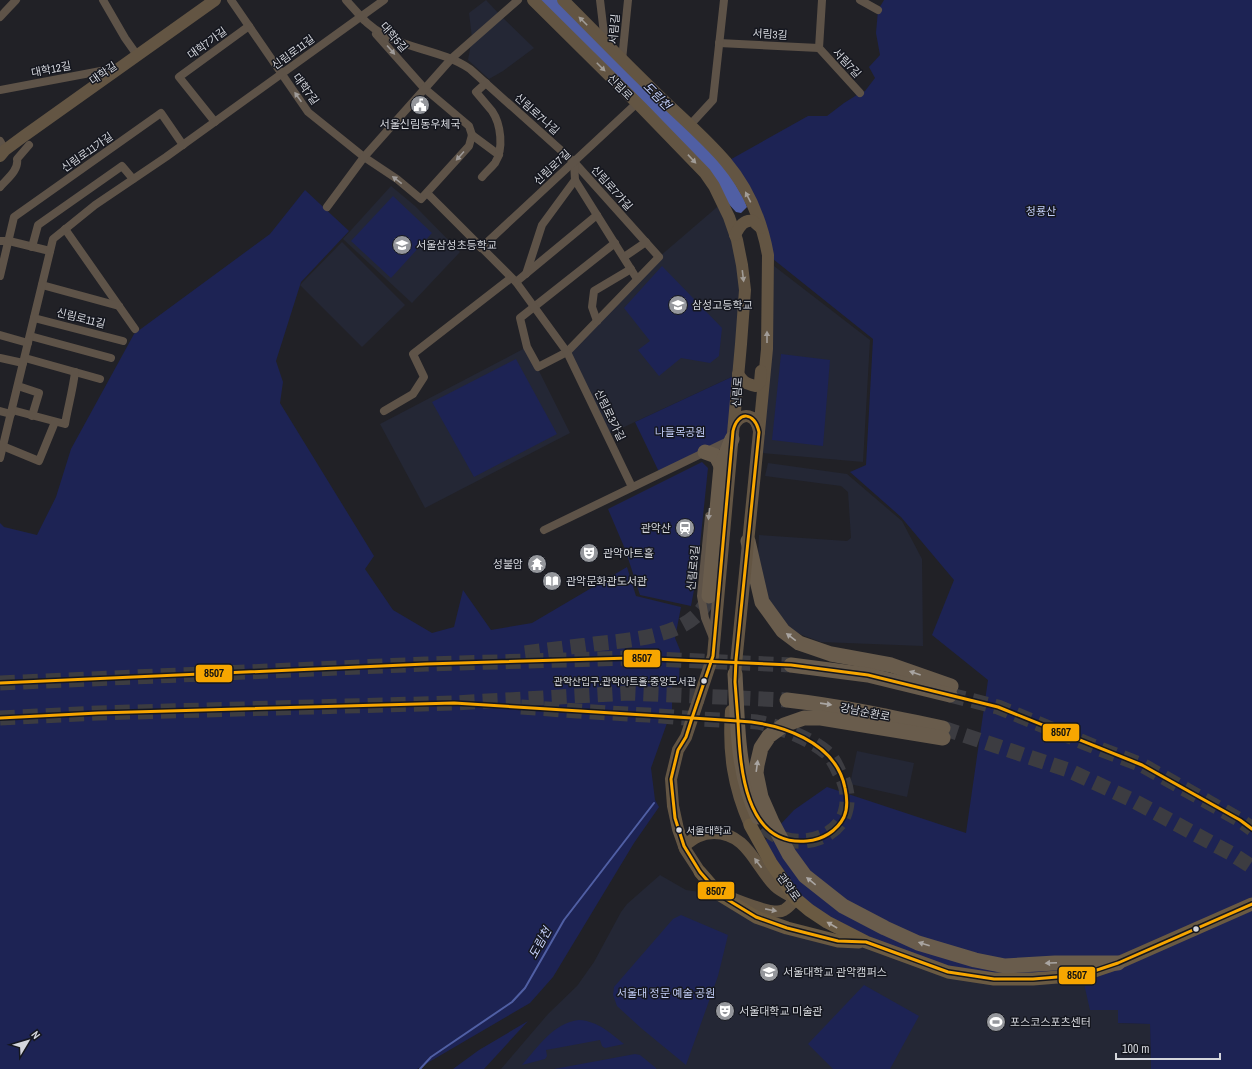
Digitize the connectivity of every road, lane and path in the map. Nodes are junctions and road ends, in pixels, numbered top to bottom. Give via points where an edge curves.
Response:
1 (16, 0) edge
2 (103, 0) edge
3 (207, 0) edge
4 (215, 0) edge
5 (231, 0) edge
6 (346, 0) edge
7 (384, 0) edge
8 (518, 0) edge
9 (533, 0) edge
10 (563, 0) edge
11 (600, 0) edge
12 (628, 0) edge
13 (724, 0) edge
14 (822, 0) edge
15 (860, 0) edge
16 (878, 10) dead end
17 (361, 16) junction
18 (0, 17) edge
19 (249, 26) junction
20 (606, 43) junction
21 (719, 43) junction
22 (819, 48) junction
23 (136, 52) junction
24 (452, 58) junction
25 (622, 60) junction
26 (106, 70) junction
27 (281, 74) junction
28 (486, 83) junction
29 (424, 88) junction
30 (652, 89) junction
31 (0, 90) edge
32 (860, 93) dead end
33 (637, 103) junction
34 (215, 122) junction
35 (690, 125) junction
36 (472, 135) junction
37 (29, 145) dead end
38 (184, 145) junction
39 (1, 148) edge
40 (499, 155) junction
41 (364, 157) junction
42 (574, 162) junction
43 (482, 177) dead end
44 (133, 179) junction
45 (575, 180) junction
46 (0, 187) edge
47 (427, 193) junction
48 (327, 207) dead end
49 (597, 215) junction
50 (761, 228) junction
51 (65, 229) junction
52 (735, 236) junction
53 (4, 241) edge
54 (646, 242) junction
55 (615, 243) junction
56 (32, 247) junction
57 (481, 248) junction
58 (50, 251) junction
59 (624, 257) junction
60 (631, 269) junction
61 (526, 274) junction
62 (0, 276) edge
63 (637, 279) junction
64 (513, 280) junction
65 (42, 285) junction
66 (119, 306) junction
67 (534, 306) junction
68 (34, 318) junction
69 (597, 321) junction
70 (135, 329) dead end
71 (0, 335) edge
72 (29, 340) junction
73 (123, 341) dead end
74 (567, 352) junction
75 (0, 358) edge
76 (111, 358) dead end
77 (24, 360) junction
78 (766, 361) junction
79 (75, 372) junction
80 (738, 374) junction
81 (100, 379) dead end
82 (18, 386) junction
83 (0, 411) edge
84 (384, 411) dead end
85 (12, 412) junction
86 (32, 416) junction
87 (56, 422) junction
88 (733, 432) junction
89 (759, 432) junction
90 (2, 446) edge
91 (705, 452) junction
92 (0, 458) edge
93 (721, 466) junction
94 (632, 488) junction
95 (544, 530) dead end
96 (748, 540) junction
97 (709, 596) tunnel mouth
98 (714, 641) junction
99 (790, 665) tunnel mouth
100 (735, 674) joint
101 (787, 700) tunnel mouth
102 (754, 821) joint
103 (684, 846) junction
104 (700, 872) joint
105 (720, 895) junction
106 (796, 899) junction
107 (1252, 904) edge
108 (866, 942) junction
109 (1118, 963) junction

1 - 18 street
2 - 23 street
3 - 23 main road, 대학길
4 - 23 main road
5 - 19 street, 대학7길
6 - 17 street, 대학5길
7 - 17 street, 신림로11길
8 - 24 street
9 -> 33 main road, 신림로
20 -> 10 main road, 신림로
11 - 20 street
12 - 25 street, 서림길
13 - 21 street
14 - 22 street, 서림7길
15 - 16 street
17 - 24 street, 신림로7나길 via 373,28 398,42
17 - 27 street, 신림로11길
17 -> 29 street, 대학5길
19 - 27 street, 대학7길
19 - 34 street, 대학7가길 via 179,77
20 - 25 main road, 신림로
21 - 22 street, 서림3길
21 - 35 street via 713,100
22 - 32 street, 서림7길
23 - 26 main road, 대학길
23 - 39 main road
24 - 28 street, 신림로7나길
24 - 29 street
25 - 30 main road, 신림로
26 - 31 street, 대학12길
26 - 39 main road, 대학길
27 - 34 street, 신림로11길
41 -> 27 street, 대학7길 via 308,112
28 - 40 street via 476,92 492,111 498,125
28 - 42 street, 신림로7나길
29 - 36 street, 대학5길 via 467,124
29 - 41 street
30 - 33 main road
30 - 35 main road, 신림로
33 - 42 street, 신림로7길
33 -> 52 main road, 신림로 via 705,173 723,202
34 - 38 street, 신림로11길
50 -> 35 main road, 신림로 via 734,173
36 - 40 street, 대학5길
36 -> 47 street via 469,146
37 - 46 street via 17,159 18,164 13,173
38 - 44 street, 신림로11길
38 - 53 street, 신림로11가길 via 161,113 14,217
40 - 43 street
47 -> 41 street, 대학7길 via 421,199
41 - 48 street
42 - 45 street, 신림로7가길
42 - 54 street, 신림로7가길
42 - 57 street, 신림로7길
44 - 51 street, 신림로11길
44 - 56 street via 122,166 38,225
45 - 49 street, 신림로7가길
45 - 61 street, 신림로7가길 via 542,225
47 - 57 street, 신림로3가길
49 - 55 street, 신림로7가길
49 - 61 street
50 - 52 main road via 753,221 747,221 742,224
78 -> 50 main road, 신림로 via 768,255
51 - 58 street, 신림로11길 via 53,239
51 - 66 street, 신림로11길
52 -> 80 main road, 신림로 via 745,290
53 - 56 street
53 - 62 street
54 - 59 street
54 - 63 street, 신림로7가길 via 659,257
55 - 59 street, 신림로7가길
55 - 67 street
56 - 58 street
57 - 64 street, 신림로3가길
58 - 65 street, 신림로11길
59 - 60 street, 신림로7가길
60 - 63 street, 신림로7가길
60 - 69 street via 594,291 592,308
61 - 64 street
63 - 69 street, 신림로7가길
64 - 67 street, 신림로3가길
64 - 84 street via 413,354 424,377 413,394
65 - 66 street, 신림로11길
65 - 68 street, 신림로11길
66 - 70 street, 신림로11길
67 - 74 street, 신림로3가길
67 - 74 street via 520,318 527,347 538,367
68 - 72 street, 신림로11길
68 - 73 street, 신림로11길
69 - 74 street, 신림로7가길
71 - 72 street
72 - 76 street
72 - 77 street, 신림로11길
74 - 94 street, 신림로3가길
75 - 77 street
77 - 79 street
77 - 82 street, 신림로11길
78 - 80 main road via 760,382 756,386 748,385
78 - 89 main road, 신림로
79 - 81 street
79 - 87 street via 65,424
80 - 88 main road, 신림로
82 - 85 street, 신림로11길
82 - 86 street via 39,392
83 - 85 street
85 - 86 street
85 - 90 street, 신림로11길
86 - 87 street
87 - 90 street via 39,461
88 - 89 main road via 740,419 748,416 756,422
88 - 91 street
88 - 93 highway
88 - 98 main road, 신림로
89 - 96 main road, 신림로, bridge
90 - 92 street, 신림로11길
91 - 93 highway via 716,456
91 - 94 street
91 -> 98 street, 신림로3길 via 711,456 714,464 701,596 704,618
93 - 97 highway
94 - 95 street
99 -> 96 highway via 868,675 951,690 891,665 831,654 799,643 783,631 762,602
96 - 100 main road, 신림로, bridge
98 - 103 main road, 신림로 via 713,656 686,737 678,750 671,779 673,806
100 - 102 highway via 739,754
101 - 109 highway, 강남순환로 via 862,710 943,733 804,718 784,725 769,736 761,748 757,765 761,797 789,854 805,876 843,906 885,928 918,942 975,960 1005,966
102 - 106 main road, 관악로 via 771,863
103 - 104 main road, 신림로
106 -> 103 main road via 775,886 746,847 732,836 708,834 694,838
104 - 105 main road, 관악로
105 -> 106 main road via 775,912 783,911
105 - 108 main road, 관악로 via 756,917 787,928 838,941
108 -> 106 main road, 관악로 via 827,922
107 - 109 main road, 관악로
108 - 109 main road, 관악로 via 948,972 994,979 1082,975

